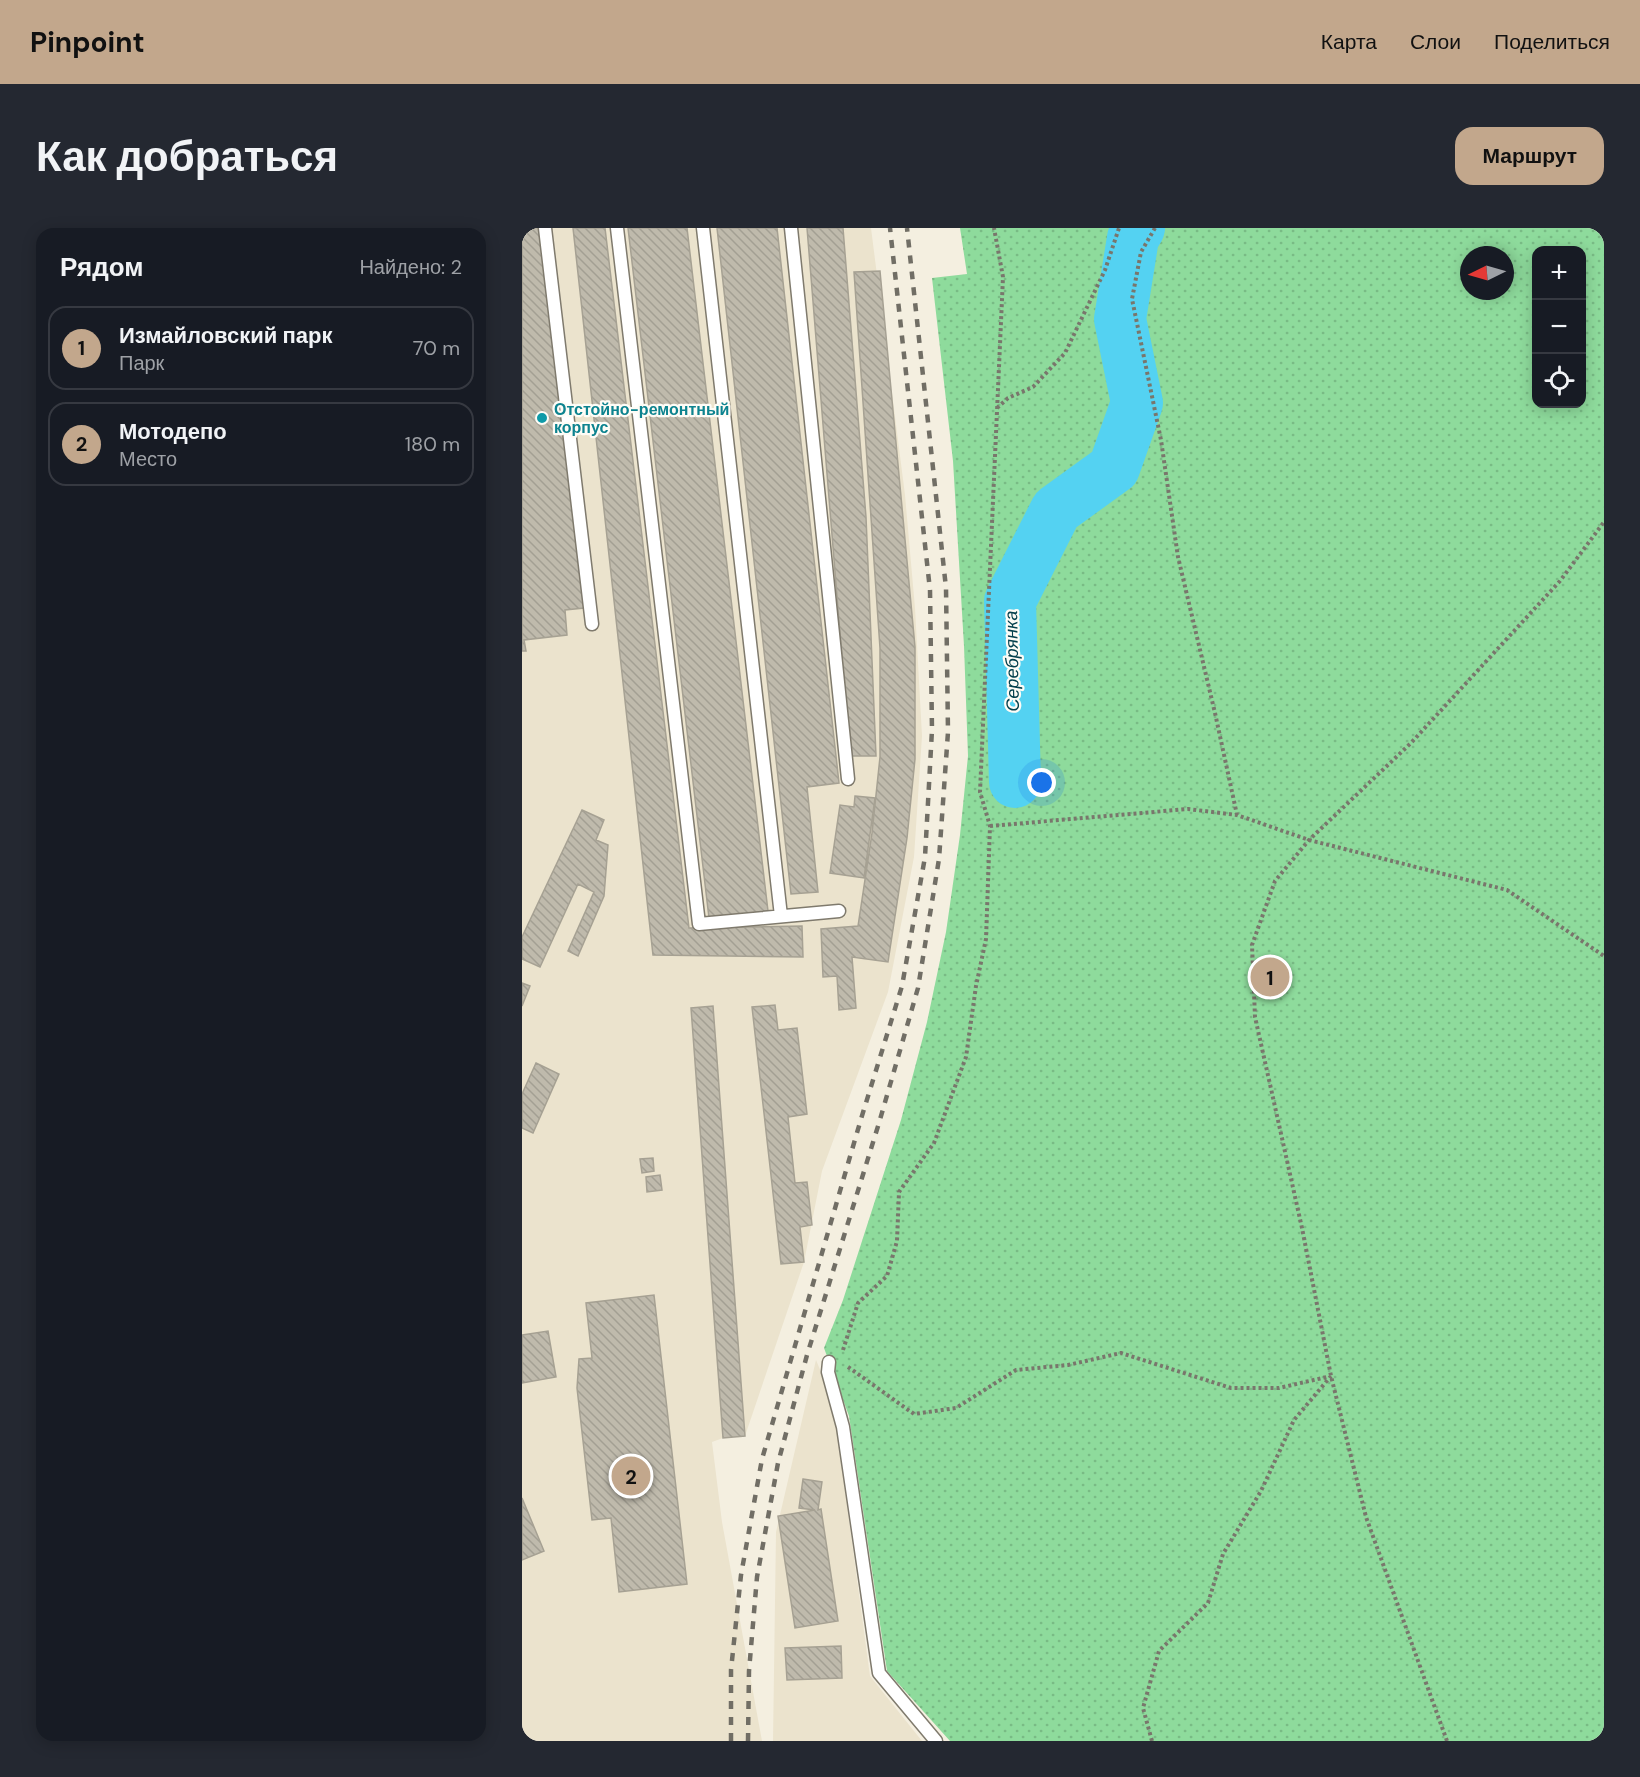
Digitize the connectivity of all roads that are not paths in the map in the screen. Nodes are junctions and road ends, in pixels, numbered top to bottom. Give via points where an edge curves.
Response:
1 (545, 228) edge
2 (616, 228) edge
3 (703, 228) edge
4 (790, 228) edge
5 (592, 624) dead end
6 (848, 779) dead end
7 (839, 911) dead end
8 (781, 916) junction
9 (835, 1361) road end
10 (936, 1741) edge

1 - 5 lane
2 - 8 lane via 699,924
3 - 8 lane
4 - 6 lane
7 - 8 lane
9 - 10 lane via 828,1372 843,1427 879,1673

